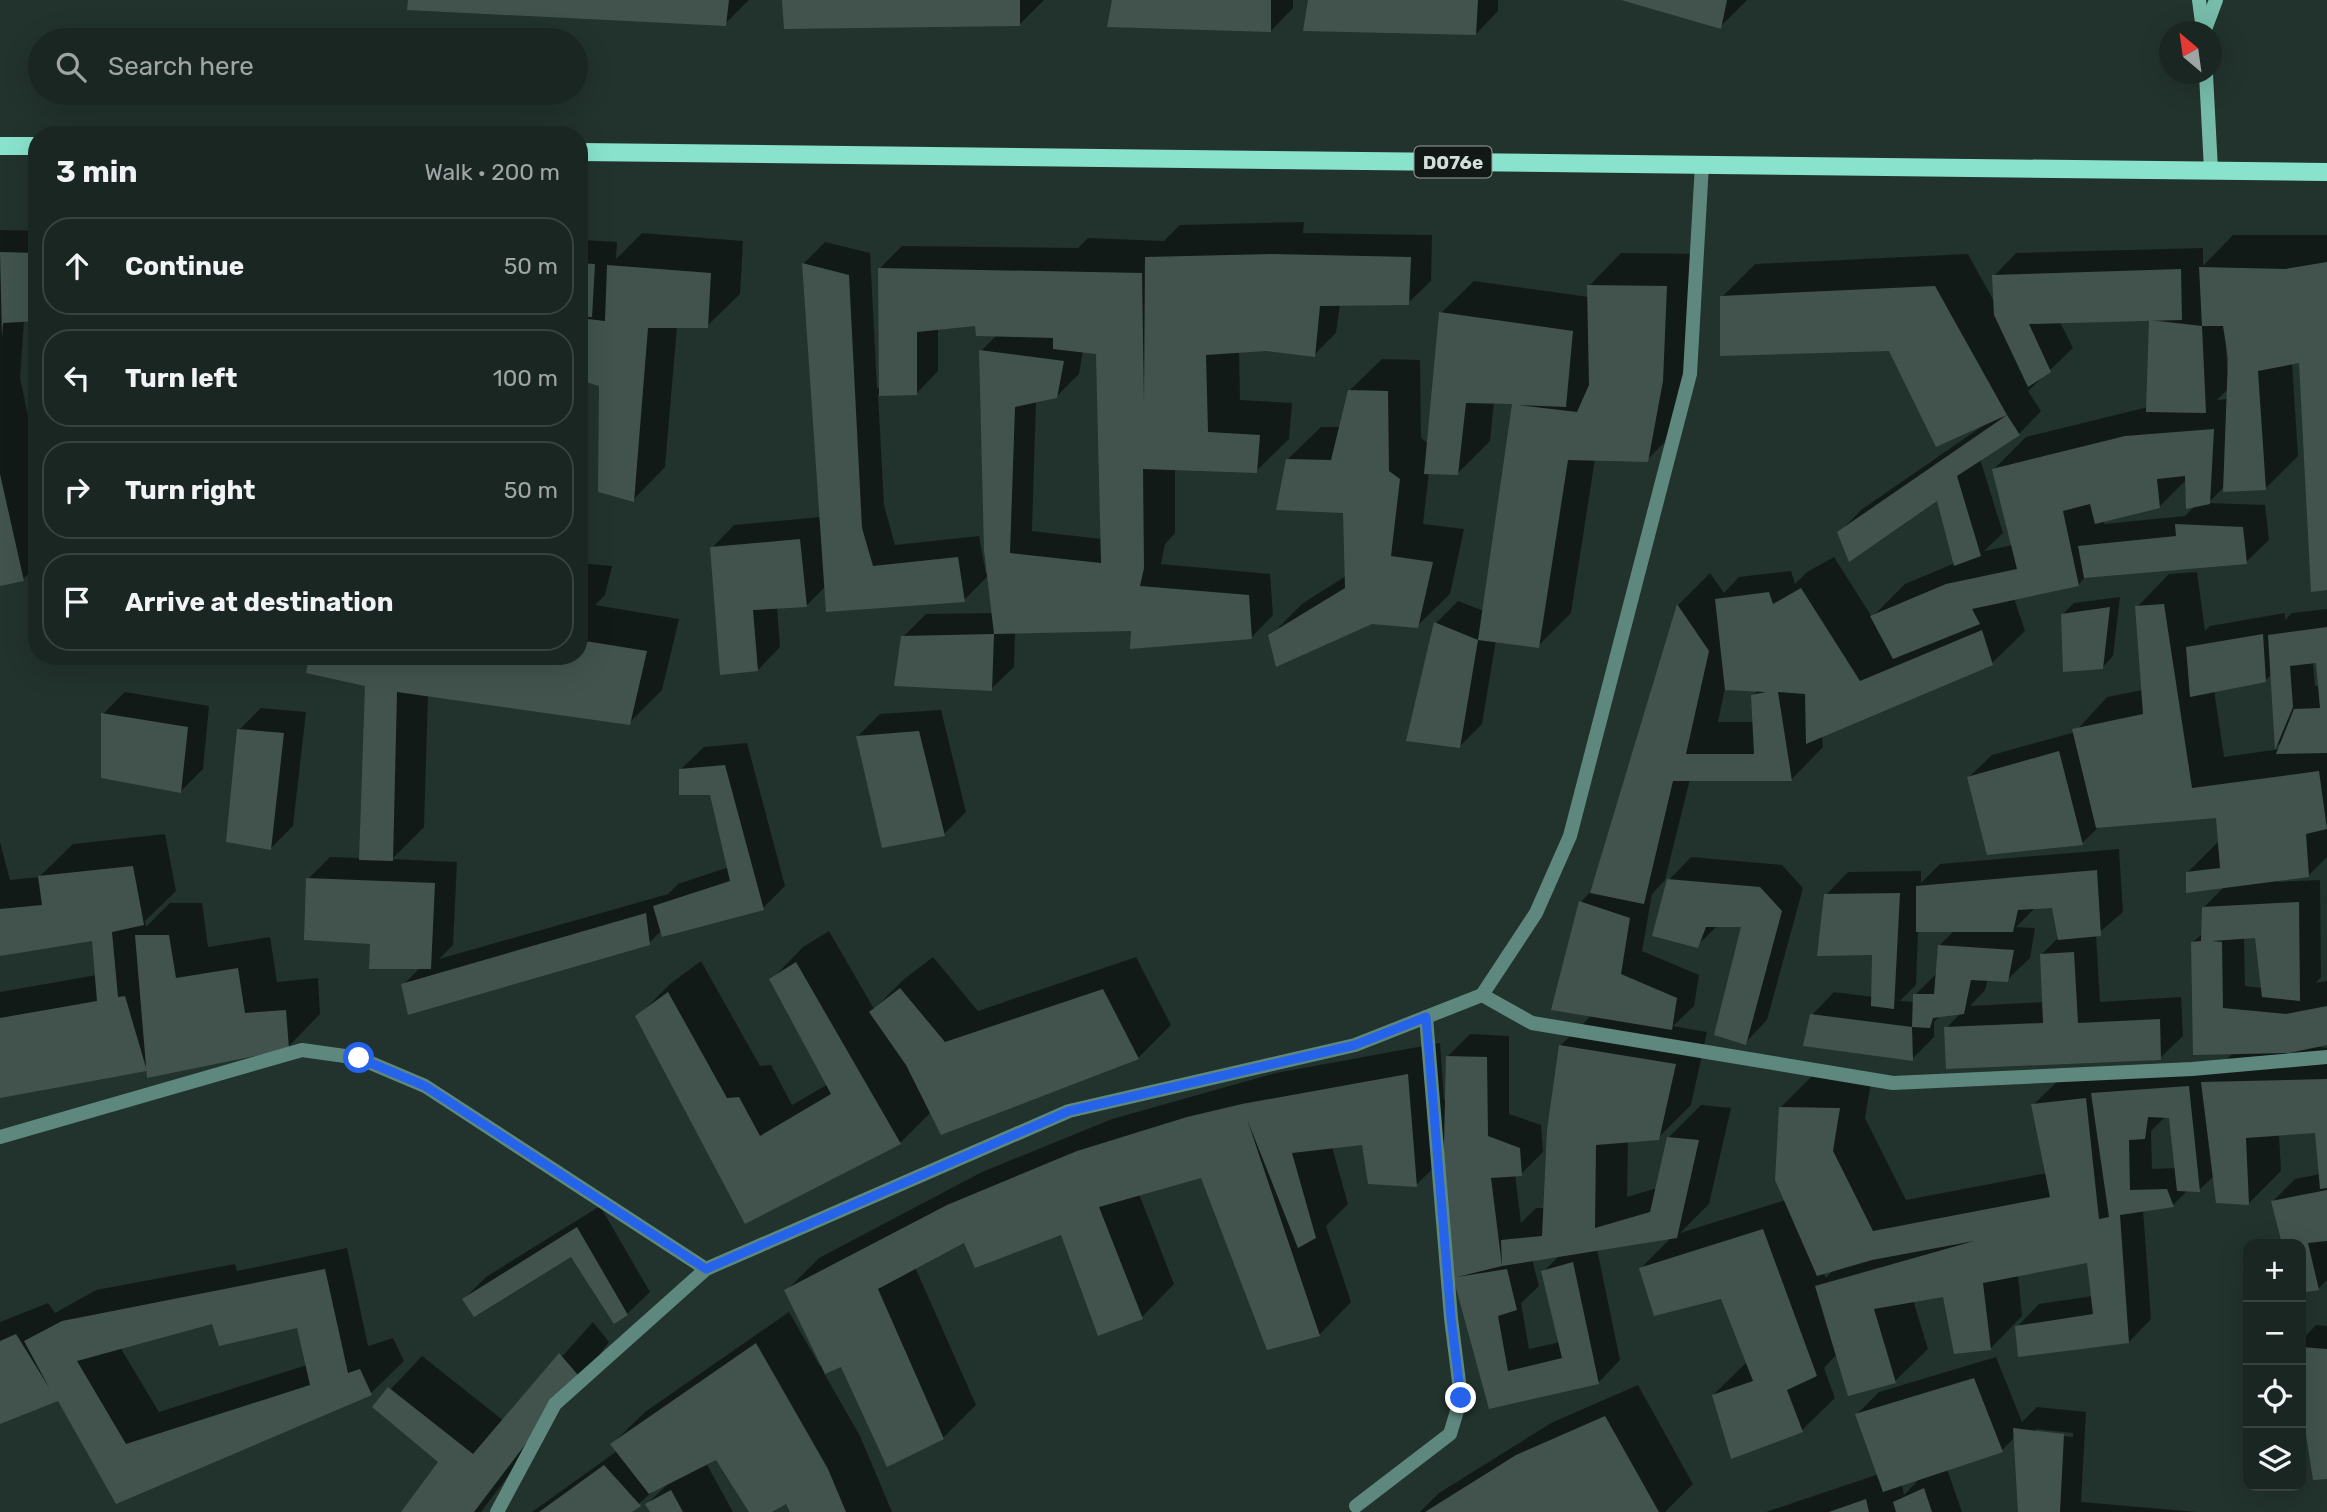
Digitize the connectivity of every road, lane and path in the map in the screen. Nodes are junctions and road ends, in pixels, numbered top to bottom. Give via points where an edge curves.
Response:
1 (2199, 0) edge
2 (2216, 0) edge
3 (2202, 21) edge
4 (2208, 21) edge
5 (2207, 84) edge
6 (0, 146) edge
7 (28, 146) edge
8 (588, 152) edge
9 (1702, 164) junction
10 (2211, 170) junction
11 (2327, 172) edge
12 (1482, 995) junction
13 (1426, 1017) junction
14 (2327, 1057) edge
15 (0, 1137) edge
16 (706, 1269) junction
17 (1356, 1506) dead end
18 (497, 1512) edge

1 - 3 street
2 - 4 street
5 - 10 street
6 - 7 main road
8 - 9 main road, D076e
9 - 10 main road, D076e
9 - 12 street via 1690,374 1574,823 1536,913
10 - 11 main road, D076e
12 - 13 street
12 - 14 street via 1532,1023 1893,1083 2192,1069
13 - 16 street via 1355,1045 1069,1111
13 - 17 street via 1461,1398 1450,1434
15 - 16 street via 302,1050 359,1058 425,1086
16 - 18 street via 555,1404

